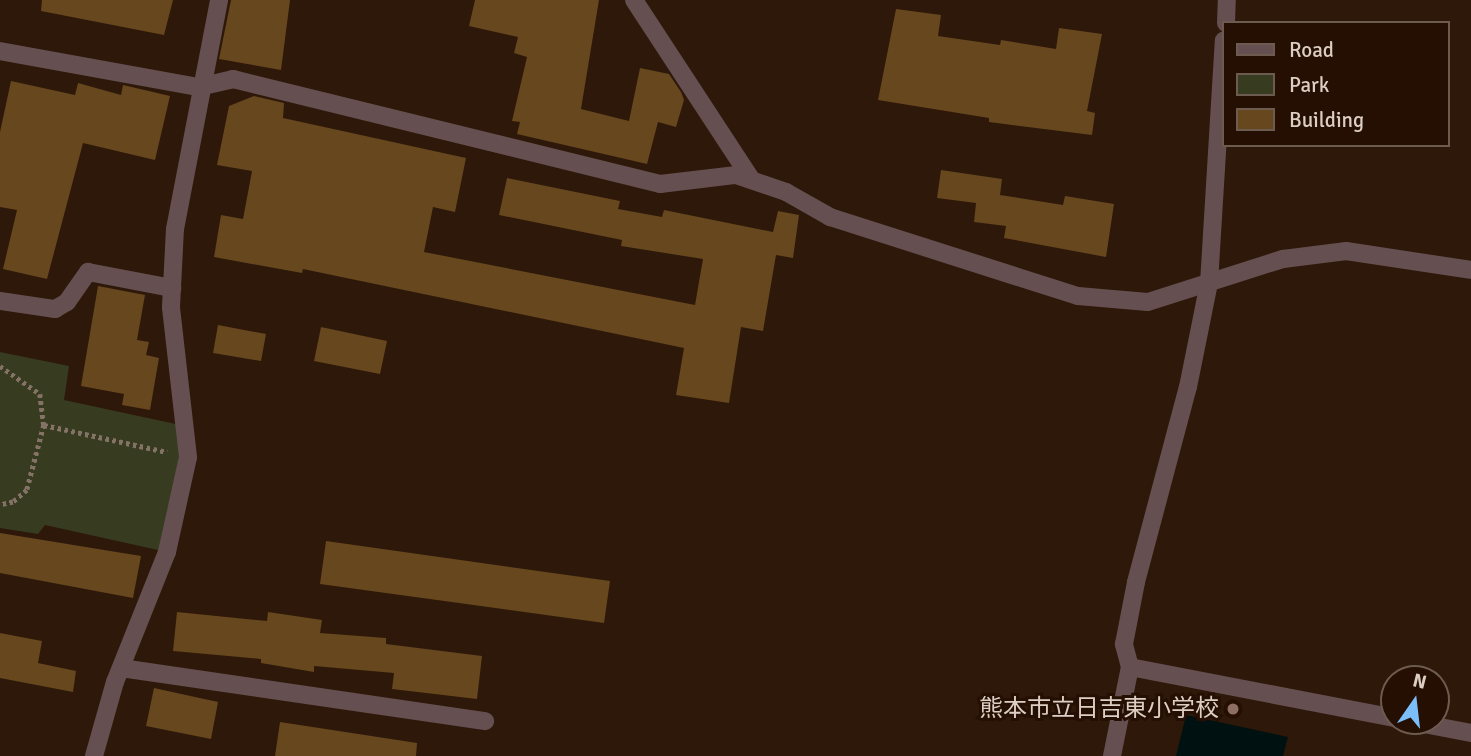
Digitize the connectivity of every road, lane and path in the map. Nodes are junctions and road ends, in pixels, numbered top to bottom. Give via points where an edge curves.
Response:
1 (219, 0) edge
2 (634, 0) edge
3 (1227, 0) edge
4 (1226, 21) edge
5 (0, 51) edge
6 (1222, 72) edge
7 (199, 86) junction
8 (752, 180) junction
9 (1471, 270) edge
10 (1209, 283) junction
11 (172, 288) junction
12 (0, 301) edge
13 (0, 366) edge
14 (44, 425) junction
15 (188, 457) junction
16 (0, 505) edge
17 (1130, 667) junction
18 (121, 668) junction
19 (1380, 715) edge
20 (485, 721) dead end
21 (1450, 729) edge
22 (1471, 733) edge
23 (94, 756) edge
24 (1112, 756) edge

1 - 7 street
2 - 8 street
3 - 4 street
5 - 7 street
6 - 10 street
7 - 8 street via 233,79 660,184 736,175
7 - 11 street via 175,229
8 - 10 street via 830,217 1078,296 1148,302
9 - 10 street via 1346,251 1283,259
10 - 17 street via 1188,387 1136,582 1124,644
11 - 12 street via 88,272 67,302 55,309
11 - 15 street
13 - 14 path via 40,394
14 - 15 path
14 - 16 path via 27,490 13,502
15 - 18 street via 167,552
17 - 19 street
17 - 24 street
18 - 20 street
18 - 23 street
21 - 22 street

